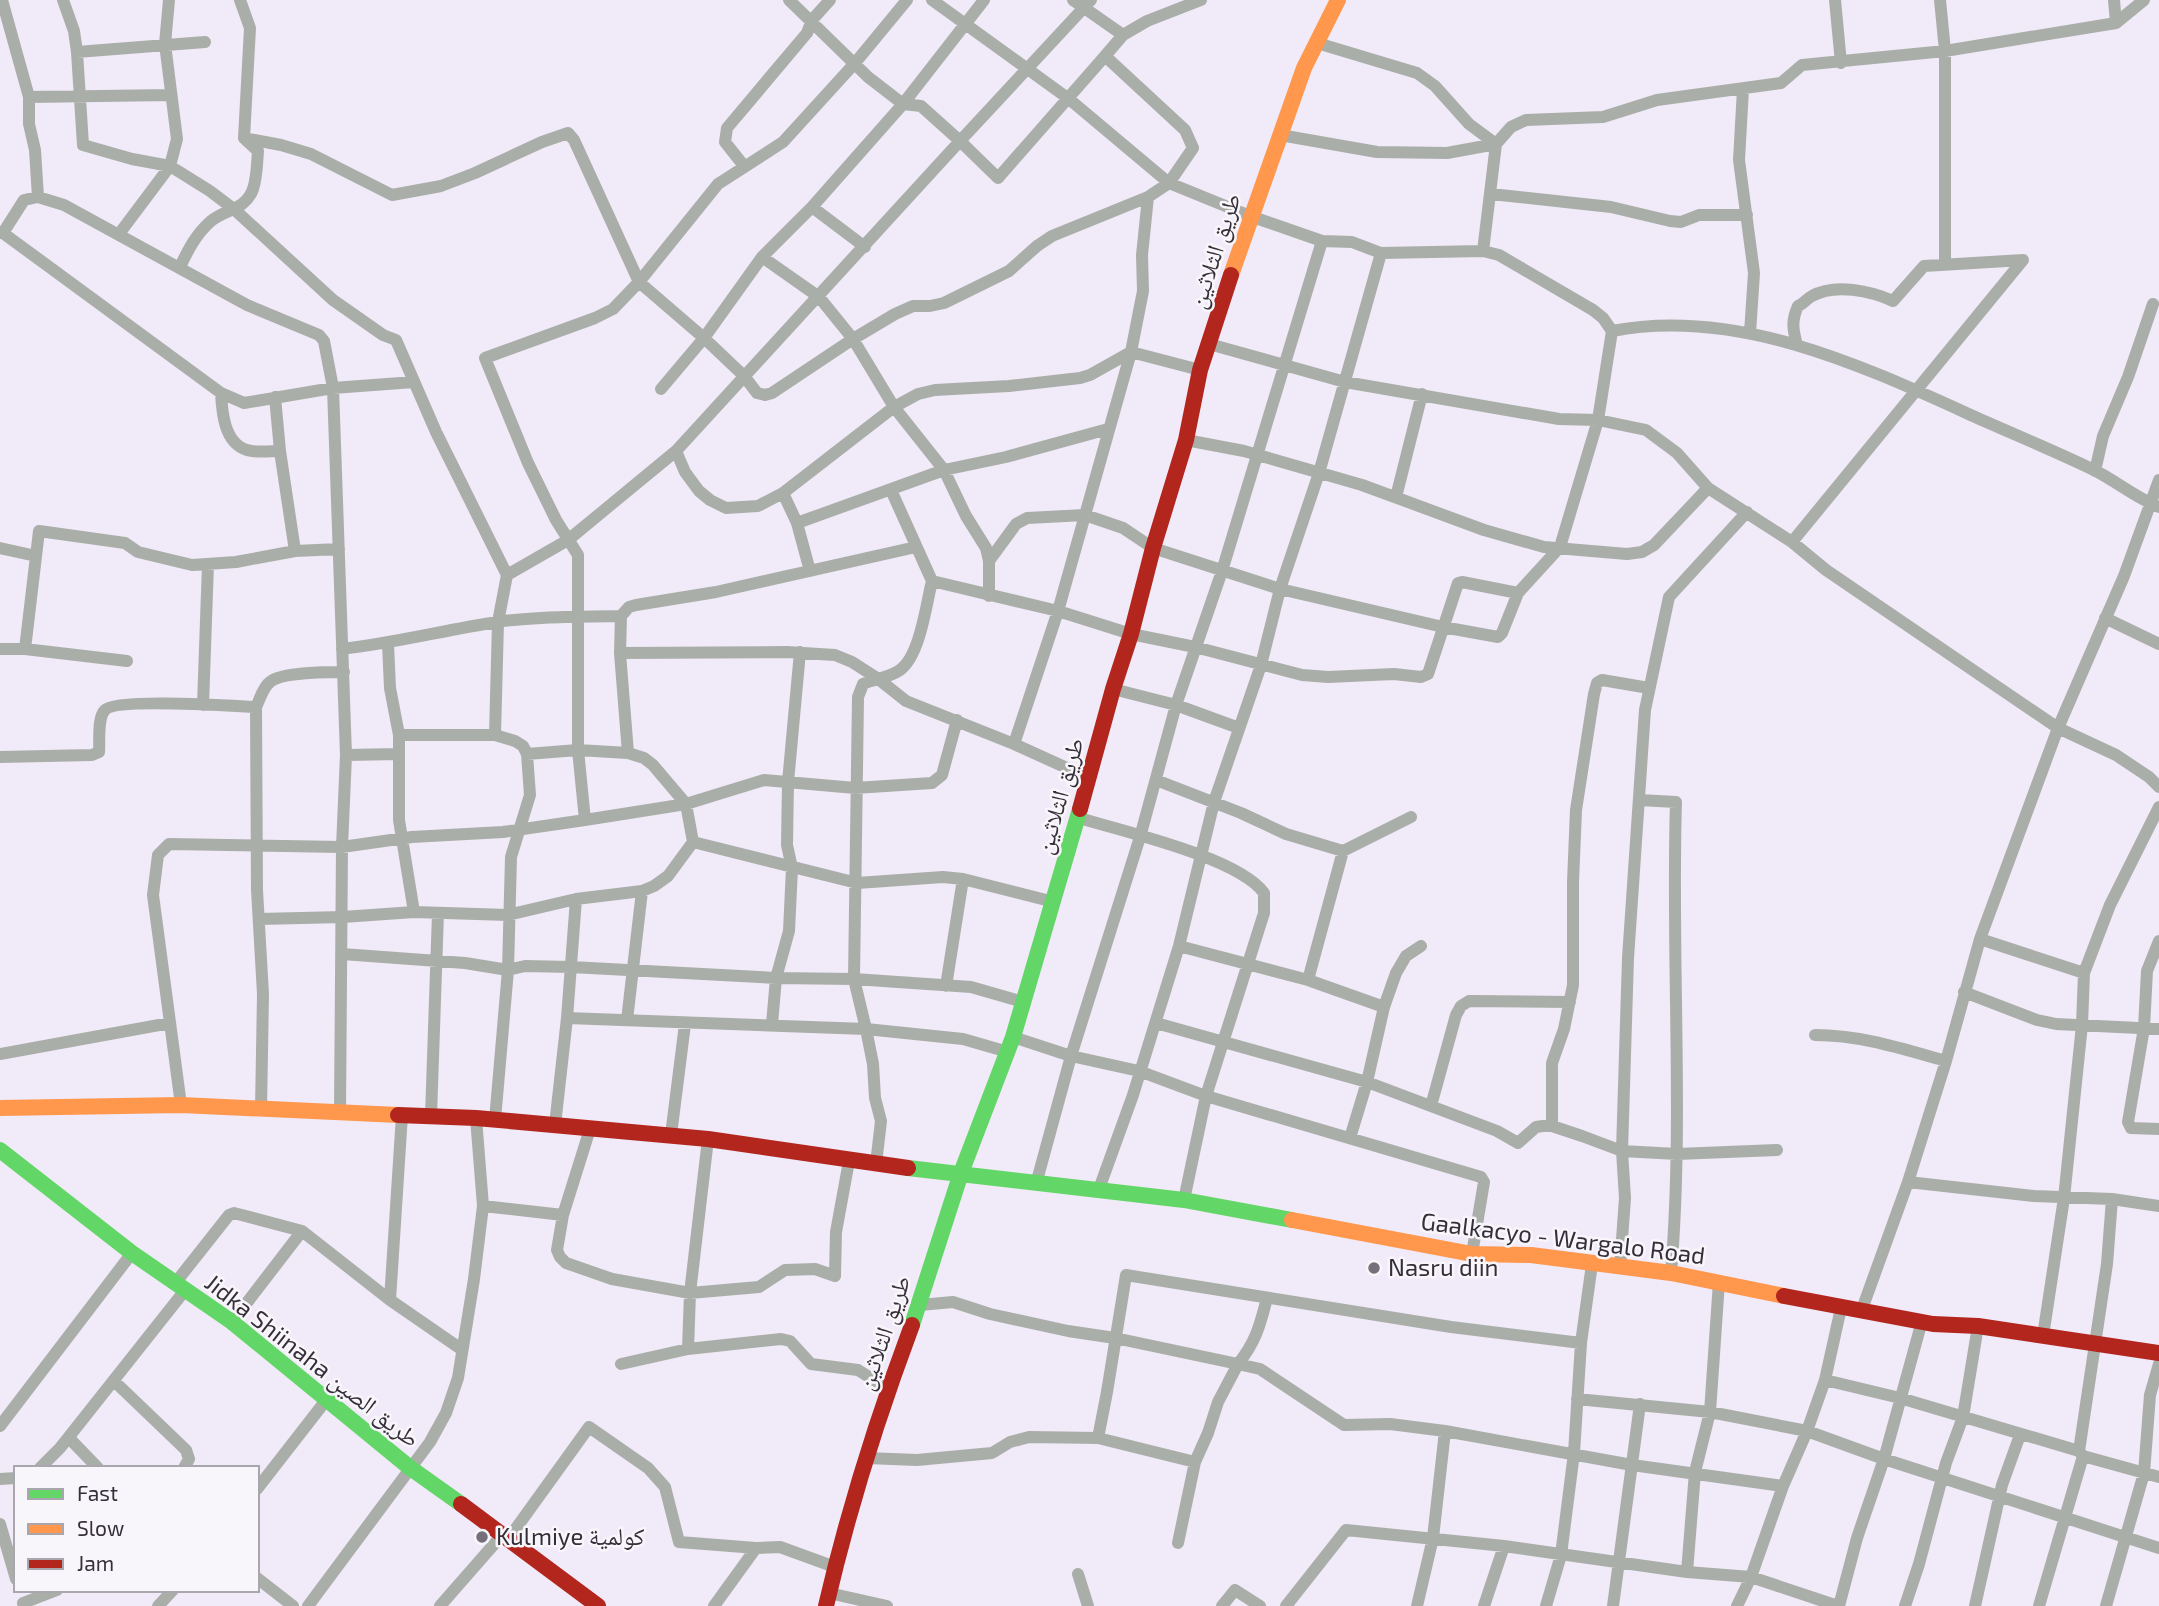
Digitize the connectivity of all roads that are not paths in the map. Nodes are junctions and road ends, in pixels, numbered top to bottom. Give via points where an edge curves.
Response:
1 (2, 0) edge
2 (63, 0) edge
3 (169, 0) edge
4 (240, 0) edge
5 (789, 0) edge
6 (830, 0) edge
7 (907, 0) edge
8 (932, 0) edge
9 (984, 0) edge
10 (1201, 0) edge
11 (1338, 0) edge
12 (1835, 0) edge
13 (1940, 0) edge
14 (2114, 0) edge
15 (2144, 0) edge
16 (1082, 3) edge
17 (812, 20) junction
18 (2116, 23) junction
19 (965, 25) junction
20 (1123, 35) junction
21 (205, 42) dead end
22 (1317, 43) junction
23 (165, 44) junction
24 (1945, 51) junction
25 (77, 52) junction
26 (1105, 56) junction
27 (855, 63) junction
28 (1841, 63) junction
29 (1028, 69) junction
30 (1743, 89) junction
31 (170, 95) junction
32 (29, 97) junction
33 (79, 98) junction
34 (1069, 99) junction
35 (903, 104) junction
36 (1280, 135) junction
37 (244, 138) junction
38 (960, 141) junction
39 (1496, 144) junction
40 (170, 166) junction
41 (744, 166) junction
42 (1169, 183) junction
43 (1491, 194) junction
44 (38, 197) junction
45 (1148, 197) junction
46 (812, 207) junction
47 (235, 210) junction
48 (1747, 215) junction
49 (1250, 216) junction
50 (1, 233) edge
51 (119, 234) junction
52 (1322, 241) junction
53 (865, 247) junction
54 (1483, 251) junction
55 (1381, 253) junction
56 (762, 257) junction
57 (1945, 263) junction
58 (180, 267) junction
59 (639, 282) junction
60 (820, 297) junction
61 (2153, 304) dead end
62 (1612, 331) junction
63 (1750, 333) junction
64 (705, 338) junction
65 (853, 339) junction
66 (1209, 344) junction
67 (1797, 345) junction
68 (1131, 352) junction
69 (1285, 365) junction
70 (1200, 370) junction
71 (744, 376) junction
72 (414, 382) junction
73 (1346, 382) junction
74 (333, 388) junction
75 (662, 389) dead end
76 (1917, 390) junction
77 (221, 393) junction
78 (1422, 394) junction
79 (275, 397) junction
80 (894, 407) junction
81 (1598, 420) junction
82 (1108, 429) junction
83 (1186, 440) junction
84 (280, 451) junction
85 (676, 452) junction
86 (1257, 455) junction
87 (944, 470) junction
88 (2095, 471) junction
89 (1319, 473) junction
90 (2159, 480) edge
91 (1708, 488) junction
92 (891, 490) junction
93 (783, 493) junction
94 (1396, 497) junction
95 (2155, 505) edge
96 (1747, 512) junction
97 (1086, 516) junction
98 (797, 523) junction
99 (568, 540) junction
100 (1793, 542) junction
101 (916, 547) junction
102 (1560, 547) junction
103 (0, 548) edge
104 (1153, 548) junction
105 (339, 549) junction
106 (296, 551) junction
107 (36, 556) junction
108 (989, 561) junction
109 (208, 564) junction
110 (1222, 570) junction
111 (810, 571) junction
112 (508, 575) junction
113 (932, 581) junction
114 (1280, 589) junction
115 (1518, 593) junction
116 (989, 597) junction
117 (1058, 611) junction
118 (577, 616) junction
119 (621, 616) junction
120 (2105, 618) junction
121 (498, 622) junction
122 (1443, 627) junction
123 (1131, 634) junction
124 (388, 644) junction
125 (2159, 644) edge
126 (1195, 647) junction
127 (0, 649) edge
128 (24, 649) junction
129 (342, 649) junction
130 (800, 652) junction
131 (620, 653) junction
132 (127, 661) dead end
133 (1261, 665) junction
134 (344, 672) junction
135 (877, 678) junction
136 (1649, 688) junction
137 (1113, 689) junction
138 (203, 705) junction
139 (1176, 705) junction
140 (256, 707) junction
141 (957, 720) junction
142 (1239, 728) junction
143 (2058, 728) junction
144 (399, 735) junction
145 (495, 735) junction
146 (1014, 744) junction
147 (578, 750) junction
148 (628, 753) junction
149 (399, 754) junction
150 (527, 754) junction
151 (346, 755) junction
152 (0, 757) edge
153 (1089, 778) junction
154 (1156, 780) junction
155 (788, 782) junction
156 (2159, 787) edge
157 (855, 788) junction
158 (1639, 800) junction
159 (1214, 802) junction
160 (686, 804) junction
161 (2159, 807) edge
162 (1076, 817) junction
163 (1411, 817) dead end
164 (585, 820) junction
165 (520, 828) junction
166 (1140, 837) junction
167 (401, 839) junction
168 (693, 842) junction
169 (257, 847) junction
170 (342, 847) junction
171 (1343, 851) junction
172 (1203, 856) junction
173 (792, 869) junction
174 (963, 879) junction
175 (857, 883) junction
176 (642, 891) junction
177 (576, 900) junction
178 (1054, 902) junction
179 (414, 912) junction
180 (438, 913) junction
181 (508, 915) junction
182 (343, 917) junction
183 (259, 919) junction
184 (1980, 939) junction
185 (2159, 941) edge
186 (1179, 946) junction
187 (1421, 946) dead end
188 (342, 954) junction
189 (437, 961) junction
190 (1246, 965) junction
191 (571, 967) junction
192 (508, 970) junction
193 (632, 970) junction
194 (2084, 973) junction
195 (776, 978) junction
196 (854, 979) junction
197 (1308, 980) junction
198 (946, 986) junction
199 (1964, 992) junction
200 (1023, 1002) junction
201 (1570, 1002) junction
202 (1384, 1007) junction
203 (567, 1018) junction
204 (626, 1020) junction
205 (170, 1023) junction
206 (1156, 1023) junction
207 (685, 1024) junction
208 (772, 1024) junction
209 (2082, 1025) junction
210 (2144, 1028) junction
211 (866, 1029) junction
212 (2159, 1029) edge
213 (1815, 1035) dead end
214 (1013, 1037) junction
215 (1221, 1043) junction
216 (1008, 1052) junction
217 (0, 1054) edge
218 (1071, 1056) junction
219 (1946, 1061) junction
220 (1139, 1071) junction
221 (1367, 1082) junction
222 (1206, 1096) junction
223 (181, 1105) junction
224 (1431, 1106) junction
225 (0, 1108) edge
226 (261, 1110) junction
227 (340, 1112) junction
228 (402, 1115) junction
229 (431, 1116) junction
230 (476, 1118) junction
231 (495, 1121) junction
232 (555, 1125) junction
233 (1552, 1126) junction
234 (590, 1129) junction
235 (2159, 1129) edge
236 (671, 1135) junction
237 (1350, 1138) junction
238 (708, 1139) junction
239 (0, 1150) edge
240 (1777, 1150) dead end
241 (1622, 1151) junction
242 (1676, 1154) junction
243 (849, 1161) junction
244 (876, 1164) junction
245 (961, 1173) junction
246 (1908, 1182) junction
247 (1036, 1184) junction
248 (1099, 1189) junction
249 (2064, 1198) junction
250 (2112, 1199) junction
251 (1184, 1200) junction
252 (483, 1206) junction
253 (2159, 1206) edge
254 (563, 1215) junction
255 (302, 1231) junction
256 (132, 1252) junction
257 (1472, 1254) junction
258 (1592, 1264) junction
259 (1620, 1267) junction
260 (1671, 1273) junction
261 (1719, 1282) junction
262 (181, 1286) junction
263 (690, 1293) junction
264 (1267, 1298) junction
265 (390, 1300) junction
266 (920, 1305) junction
267 (1841, 1308) junction
268 (1861, 1312) junction
269 (1922, 1321) junction
270 (232, 1322) junction
271 (1979, 1326) junction
272 (2043, 1336) junction
273 (1115, 1338) junction
274 (1581, 1343) junction
275 (2094, 1345) junction
276 (461, 1349) junction
277 (688, 1349) junction
278 (2159, 1353) edge
279 (621, 1364) dead end
280 (1238, 1364) junction
281 (2159, 1364) edge
282 (1825, 1380) junction
283 (114, 1381) junction
284 (888, 1389) junction
285 (1900, 1398) junction
286 (327, 1399) junction
287 (1577, 1399) junction
288 (1640, 1404) junction
289 (1710, 1412) junction
290 (1963, 1417) junction
291 (0, 1426) edge
292 (1445, 1431) junction
293 (1807, 1432) junction
294 (2020, 1435) junction
295 (68, 1437) junction
296 (1098, 1438) junction
297 (1574, 1454) junction
298 (2081, 1454) junction
299 (866, 1458) junction
300 (1884, 1459) junction
301 (1195, 1462) junction
302 (1632, 1465) junction
303 (42, 1466) edge
304 (96, 1466) edge
305 (185, 1466) edge
306 (409, 1467) junction
307 (1695, 1472) junction
308 (2144, 1473) junction
309 (2159, 1477) edge
310 (1942, 1478) junction
311 (259, 1486) edge
312 (1783, 1486) junction
313 (2000, 1495) junction
314 (2065, 1516) junction
315 (0, 1524) edge
316 (506, 1536) junction
317 (2126, 1537) junction
318 (1433, 1538) junction
319 (1178, 1543) dead end
320 (1504, 1546) junction
321 (756, 1548) junction
322 (2159, 1548) edge
323 (1561, 1555) junction
324 (1621, 1562) junction
325 (835, 1567) junction
326 (14, 1572) edge
327 (1687, 1572) junction
328 (1078, 1574) dead end
329 (1751, 1577) junction
330 (259, 1580) edge
331 (50, 1592) edge
332 (171, 1592) edge
333 (22, 1600) edge
334 (827, 1600) edge
335 (158, 1606) edge
336 (293, 1606) edge
337 (308, 1606) edge
338 (440, 1606) edge
339 (598, 1606) edge
340 (714, 1606) edge
341 (887, 1606) edge
342 (1088, 1606) edge
343 (1222, 1606) edge
344 (1260, 1606) edge
345 (1286, 1606) edge
346 (1417, 1606) edge
347 (1484, 1606) edge
348 (1546, 1606) edge
349 (1613, 1606) edge
350 (1737, 1606) edge
351 (1839, 1606) edge
352 (1905, 1606) edge
353 (1975, 1606) edge
354 (2039, 1606) edge
355 (2106, 1606) edge

1 - 32 street
2 - 25 street
3 - 23 street
4 - 37 street via 250,28
5 - 17 street
6 - 17 street
7 - 27 street
8 - 19 street
9 - 19 street
10 - 20 street
11 - 22 main road, طريق الثلاثين
12 - 28 street
13 - 24 street
14 - 18 street
15 - 18 street
16 - 20 street
16 - 29 street
17 - 27 street
17 - 41 street via 807,33 727,128 725,142
18 - 24 street
19 - 29 street
19 - 35 street
20 - 26 street
21 - 23 street
22 - 36 main road, طريق الثلاثين
22 - 39 street via 1417,73
23 - 25 street
23 - 31 street
24 - 28 street
24 - 57 street
25 - 33 street
26 - 34 street
26 - 42 street via 1185,130 1193,148
27 - 35 street
27 - 41 street via 783,142
28 - 30 street via 1802,65 1781,83
29 - 34 street
29 - 38 street
30 - 39 street via 1657,100 1603,117 1526,120 1511,127
30 - 48 street via 1738,160
31 - 33 street
31 - 40 street via 177,139
32 - 33 street
32 - 44 street
33 - 40 street via 83,145
34 - 38 street via 998,178
34 - 42 street
35 - 38 street via 921,106
35 - 46 street
36 - 39 street via 1377,152 1447,153
36 - 49 main road, طريق الثلاثين
37 - 47 street via 258,151 255,179 249,197
37 - 59 street via 311,154 392,195 441,186 568,133
38 - 53 street
39 - 43 street
40 - 47 street
40 - 51 street
41 - 59 street via 718,184
42 - 45 street
42 - 49 street
43 - 48 street via 1611,207 1681,222 1699,215
43 - 54 street
44 - 50 street via 24,200
44 - 51 street via 64,205
45 - 65 street via 1052,236 1009,271 944,303 913,306
45 - 68 street via 1143,291
46 - 53 street
46 - 56 street
47 - 58 street via 205,227
47 - 72 street via 333,300 396,340
48 - 63 street via 1754,273
49 - 52 street
49 - 66 main road, طريق الثلاثين
50 - 77 street
51 - 58 street
52 - 55 street via 1352,242
52 - 69 street
53 - 60 street
54 - 55 street
54 - 62 street via 1515,262 1592,310
55 - 73 street
56 - 60 street
56 - 64 street
57 - 67 street via 1923,265 1894,301 1838,288 1811,296 1795,314 1792,325
57 - 76 street via 2023,260
58 - 74 street via 247,305 319,335
59 - 64 street
59 - 99 street via 613,309 595,318 485,358 528,463
60 - 65 street
60 - 71 street
61 - 88 street via 2103,436
62 - 63 street via 1662,325
62 - 81 street
63 - 67 street
64 - 71 street
64 - 75 street
65 - 71 street via 772,393 757,393
65 - 80 street
66 - 69 street
66 - 70 main road, طريق الثلاثين
67 - 76 street
68 - 70 street
68 - 80 street via 1080,378 924,391
68 - 82 street
69 - 73 street
69 - 86 street
70 - 83 main road, طريق الثلاثين
71 - 85 street
72 - 74 street
72 - 112 street
73 - 78 street
73 - 89 street
74 - 79 street
74 - 105 street
76 - 88 street
76 - 100 street
77 - 79 street via 244,403
77 - 84 street via 222,420 238,444 246,450
78 - 81 street via 1559,419
78 - 94 street
79 - 84 street
80 - 87 street
80 - 93 street
81 - 91 street via 1646,430 1677,453
81 - 102 street
82 - 87 street
82 - 97 street
83 - 86 street
83 - 104 main road, طريق الثلاثين
84 - 106 street
85 - 93 street via 698,491 726,508 758,506
85 - 99 street
86 - 89 street
86 - 110 street
87 - 92 street
87 - 108 street
88 - 95 street
89 - 94 street
89 - 114 street
90 - 95 street
91 - 96 street
91 - 102 street via 1642,552
92 - 98 street
92 - 101 street
93 - 98 street
94 - 102 street via 1494,533
95 - 120 street
96 - 100 street
96 - 136 street via 1669,597
97 - 104 street via 1124,528
97 - 108 street via 1027,518 1016,524
97 - 117 street
98 - 111 street
99 - 112 street
99 - 118 street via 578,555
100 - 143 street via 1826,570
101 - 111 street
101 - 113 street
102 - 115 street
103 - 107 street
104 - 110 street
104 - 123 main road, طريق الثلاثين
105 - 106 street
105 - 129 street
106 - 109 street
107 - 109 street via 39,531 125,543 138,552 192,565
107 - 128 street
108 - 116 street
109 - 138 street
110 - 114 street
110 - 126 street
111 - 119 street via 636,605
112 - 121 street
113 - 116 street
113 - 135 street via 910,660 899,672
114 - 122 street
114 - 133 street
115 - 122 street via 1498,637
115 - 122 street via 1458,583
116 - 117 street
117 - 123 street
117 - 146 street
118 - 119 street
118 - 121 street
118 - 147 street
119 - 131 street
120 - 125 street
120 - 143 street
121 - 124 street
121 - 145 street
122 - 133 street via 1428,674 1421,677 1328,677
123 - 126 street
123 - 137 main road, طريق الثلاثين
124 - 129 street
124 - 144 street
126 - 133 street
126 - 139 street
127 - 128 street
128 - 132 street
129 - 134 street
130 - 131 street
130 - 135 street via 835,655
130 - 155 street
131 - 148 street
133 - 142 street
134 - 140 street via 278,678 270,682
134 - 151 street
135 - 141 street via 906,701
135 - 157 street via 863,684 858,697
136 - 158 street
136 - 201 street via 1602,680 1594,694 1576,810
137 - 139 street
137 - 153 main road, طريق الثلاثين
138 - 140 street
138 - 152 street via 107,707 99,752
139 - 142 street
139 - 154 street
140 - 169 street
141 - 146 street
141 - 157 street via 942,775 936,781
142 - 159 street
143 - 156 street via 2116,755
143 - 184 street
144 - 145 street
144 - 149 street
145 - 150 street via 515,741
146 - 153 street
147 - 148 street
147 - 150 street
147 - 164 street
148 - 160 street via 653,765
149 - 151 street
149 - 167 street
150 - 165 street via 530,795
151 - 170 street
153 - 162 main road, طريق الثلاثين
154 - 159 street
154 - 166 street
155 - 157 street
155 - 160 street via 754,782
155 - 173 street via 787,845
157 - 175 street
158 - 241 street via 1628,946
158 - 242 street via 1676,802
159 - 171 street via 1286,834
159 - 172 street
160 - 164 street
160 - 168 street
161 - 194 street via 2110,905
162 - 166 street
162 - 178 main road, طريق الثلاثين
163 - 171 street
164 - 165 street
165 - 167 street
165 - 181 street via 511,857
166 - 172 street
166 - 218 street
167 - 170 street
167 - 179 street
168 - 173 street
168 - 176 street via 668,876
169 - 170 street
169 - 183 street
169 - 205 street via 179,843 169,844 158,855 152,895
170 - 182 street
171 - 197 street
172 - 186 street
172 - 190 street via 1249,877 1264,893 1264,913
173 - 175 street
173 - 195 street via 789,930
174 - 175 street
174 - 178 street
174 - 198 street
175 - 196 street
176 - 177 street
176 - 193 street
177 - 181 street
177 - 191 street
178 - 200 main road, طريق الثلاثين
179 - 180 street
179 - 182 street
180 - 181 street
180 - 189 street
181 - 192 street
182 - 183 street
182 - 188 street
183 - 226 street
184 - 194 street
184 - 199 street
185 - 210 street via 2147,971
186 - 190 street
186 - 206 street
187 - 202 street via 1406,956
188 - 189 street
188 - 227 street
189 - 192 street
189 - 229 street
190 - 197 street
190 - 215 street
191 - 192 street
191 - 193 street
191 - 203 street
192 - 231 street
193 - 195 street
193 - 204 street
194 - 209 street
195 - 196 street
195 - 208 street
196 - 198 street
196 - 211 street
197 - 202 street
198 - 200 street via 971,987
199 - 209 street via 2037,1020
199 - 219 street
200 - 214 main road, طريق الثلاثين
201 - 224 street via 1469,1001 1461,1006
201 - 233 street via 1552,1063
202 - 221 street
203 - 204 street
203 - 232 street
204 - 207 street
205 - 217 street
205 - 223 street
206 - 215 street
206 - 220 street
207 - 208 street
207 - 236 street
208 - 211 street
209 - 210 street
209 - 249 street
210 - 212 street
210 - 235 street via 2129,1124 2131,1128
211 - 216 street via 963,1039
211 - 244 street via 881,1121
213 - 219 street via 1873,1041
214 - 216 main road, طريق الثلاثين
214 - 218 street
215 - 221 street
215 - 222 street
216 - 245 main road, طريق الثلاثين
218 - 220 street
218 - 247 street
219 - 246 street
220 - 222 street
220 - 248 street
221 - 224 street
221 - 237 street
222 - 237 street
222 - 251 street
223 - 225 main road, Gaalkacyo - Wargalo Road
223 - 226 main road, Gaalkacyo - Wargalo Road
224 - 233 street via 1518,1143 1536,1127
226 - 227 main road, Gaalkacyo - Wargalo Road
227 - 228 main road, Gaalkacyo - Wargalo Road
228 - 229 main road, Gaalkacyo - Wargalo Road
228 - 265 street
229 - 230 main road, Gaalkacyo - Wargalo Road
230 - 231 main road, Gaalkacyo - Wargalo Road
230 - 252 street
231 - 232 main road, Gaalkacyo - Wargalo Road
232 - 234 main road, Gaalkacyo - Wargalo Road
233 - 241 street
234 - 236 main road, Gaalkacyo - Wargalo Road
234 - 254 street
236 - 238 main road, Gaalkacyo - Wargalo Road
237 - 257 street via 1481,1177 1484,1182
238 - 243 main road, Gaalkacyo - Wargalo Road
238 - 263 street
239 - 256 main road, Jidka Shiinaha طريق الصين
240 - 242 street
241 - 242 street
241 - 259 street via 1625,1198
242 - 260 street
243 - 244 main road, Gaalkacyo - Wargalo Road
243 - 263 street via 836,1231 835,1276 815,1269 785,1270 759,1287
244 - 245 main road, Gaalkacyo - Wargalo Road
245 - 247 main road, Gaalkacyo - Wargalo Road
245 - 266 main road, طريق الثلاثين
246 - 249 street
246 - 268 street
247 - 248 main road, Gaalkacyo - Wargalo Road
248 - 251 main road, Gaalkacyo - Wargalo Road
249 - 250 street
249 - 272 street
250 - 253 street
250 - 275 street
251 - 257 main road, Gaalkacyo - Wargalo Road
252 - 254 street
252 - 276 street
254 - 263 street via 557,1250 566,1263 612,1279
255 - 262 street via 229,1215
255 - 265 street
255 - 270 street
256 - 262 main road, Jidka Shiinaha طريق الصين
256 - 291 street
257 - 258 main road, Gaalkacyo - Wargalo Road via 1531,1255
258 - 259 main road, Gaalkacyo - Wargalo Road
258 - 274 street
259 - 260 main road, Gaalkacyo - Wargalo Road
260 - 261 main road, Gaalkacyo - Wargalo Road
261 - 267 main road, Gaalkacyo - Wargalo Road
261 - 289 street
262 - 270 main road, Jidka Shiinaha طريق الصين
262 - 283 street
263 - 277 street
264 - 273 street via 1126,1275
264 - 274 street
264 - 280 street via 1257,1337
265 - 276 street
266 - 273 street via 953,1302 990,1314
266 - 284 main road, طريق الثلاثين
267 - 268 main road, Gaalkacyo - Wargalo Road
267 - 282 street
268 - 269 main road, Gaalkacyo - Wargalo Road
269 - 271 main road, Gaalkacyo - Wargalo Road
269 - 285 street
270 - 286 main road, Jidka Shiinaha طريق الصين
271 - 272 main road, Gaalkacyo - Wargalo Road
271 - 290 street
272 - 275 main road, Gaalkacyo - Wargalo Road
273 - 280 street
273 - 296 street
274 - 287 street
275 - 278 main road, Gaalkacyo - Wargalo Road
275 - 298 street
276 - 306 street via 458,1378 446,1413
277 - 279 street
277 - 284 street via 781,1339 790,1341 811,1364 858,1370
280 - 292 street via 1259,1369 1344,1425 1390,1424
280 - 301 street
281 - 308 street via 2150,1395
282 - 285 street
282 - 293 street
283 - 295 street
283 - 305 street via 186,1450 190,1459
284 - 299 main road, طريق الثلاثين
285 - 290 street
285 - 300 street
286 - 306 main road, Jidka Shiinaha طريق الصين
286 - 311 street
287 - 288 street
287 - 297 street
288 - 289 street
288 - 302 street
289 - 293 street
289 - 307 street
290 - 294 street
290 - 310 street
292 - 297 street
292 - 318 street
293 - 300 street
293 - 312 street
294 - 298 street
294 - 313 street
295 - 303 street
295 - 304 street
296 - 299 street via 1029,1437 992,1453 917,1460
296 - 301 street
297 - 302 street
297 - 323 street
298 - 308 street
298 - 314 street
299 - 325 main road, طريق الثلاثين
300 - 310 street
300 - 351 street
301 - 319 street
302 - 307 street
302 - 324 street
306 - 316 main road, Jidka Shiinaha طريق الصين
306 - 337 street
307 - 312 street
307 - 327 street
308 - 309 street
308 - 317 street
310 - 313 street
310 - 352 street
312 - 329 street
313 - 314 street
313 - 353 street
314 - 317 street
314 - 354 street
315 - 326 street
316 - 321 street via 589,1427 649,1468 665,1487 679,1542
316 - 338 street
316 - 339 main road, Jidka Shiinaha طريق الصين
317 - 322 street
317 - 355 street
318 - 320 street
318 - 345 street via 1346,1530
318 - 346 street
320 - 323 street
320 - 347 street
321 - 325 street via 780,1548
321 - 340 street
323 - 324 street
323 - 348 street
324 - 327 street
324 - 349 street
325 - 334 main road, طريق الثلاثين
327 - 329 street
328 - 342 street
329 - 350 street
329 - 351 street
330 - 336 street
331 - 333 street
332 - 335 street
334 - 341 street
343 - 344 street via 1235,1590

